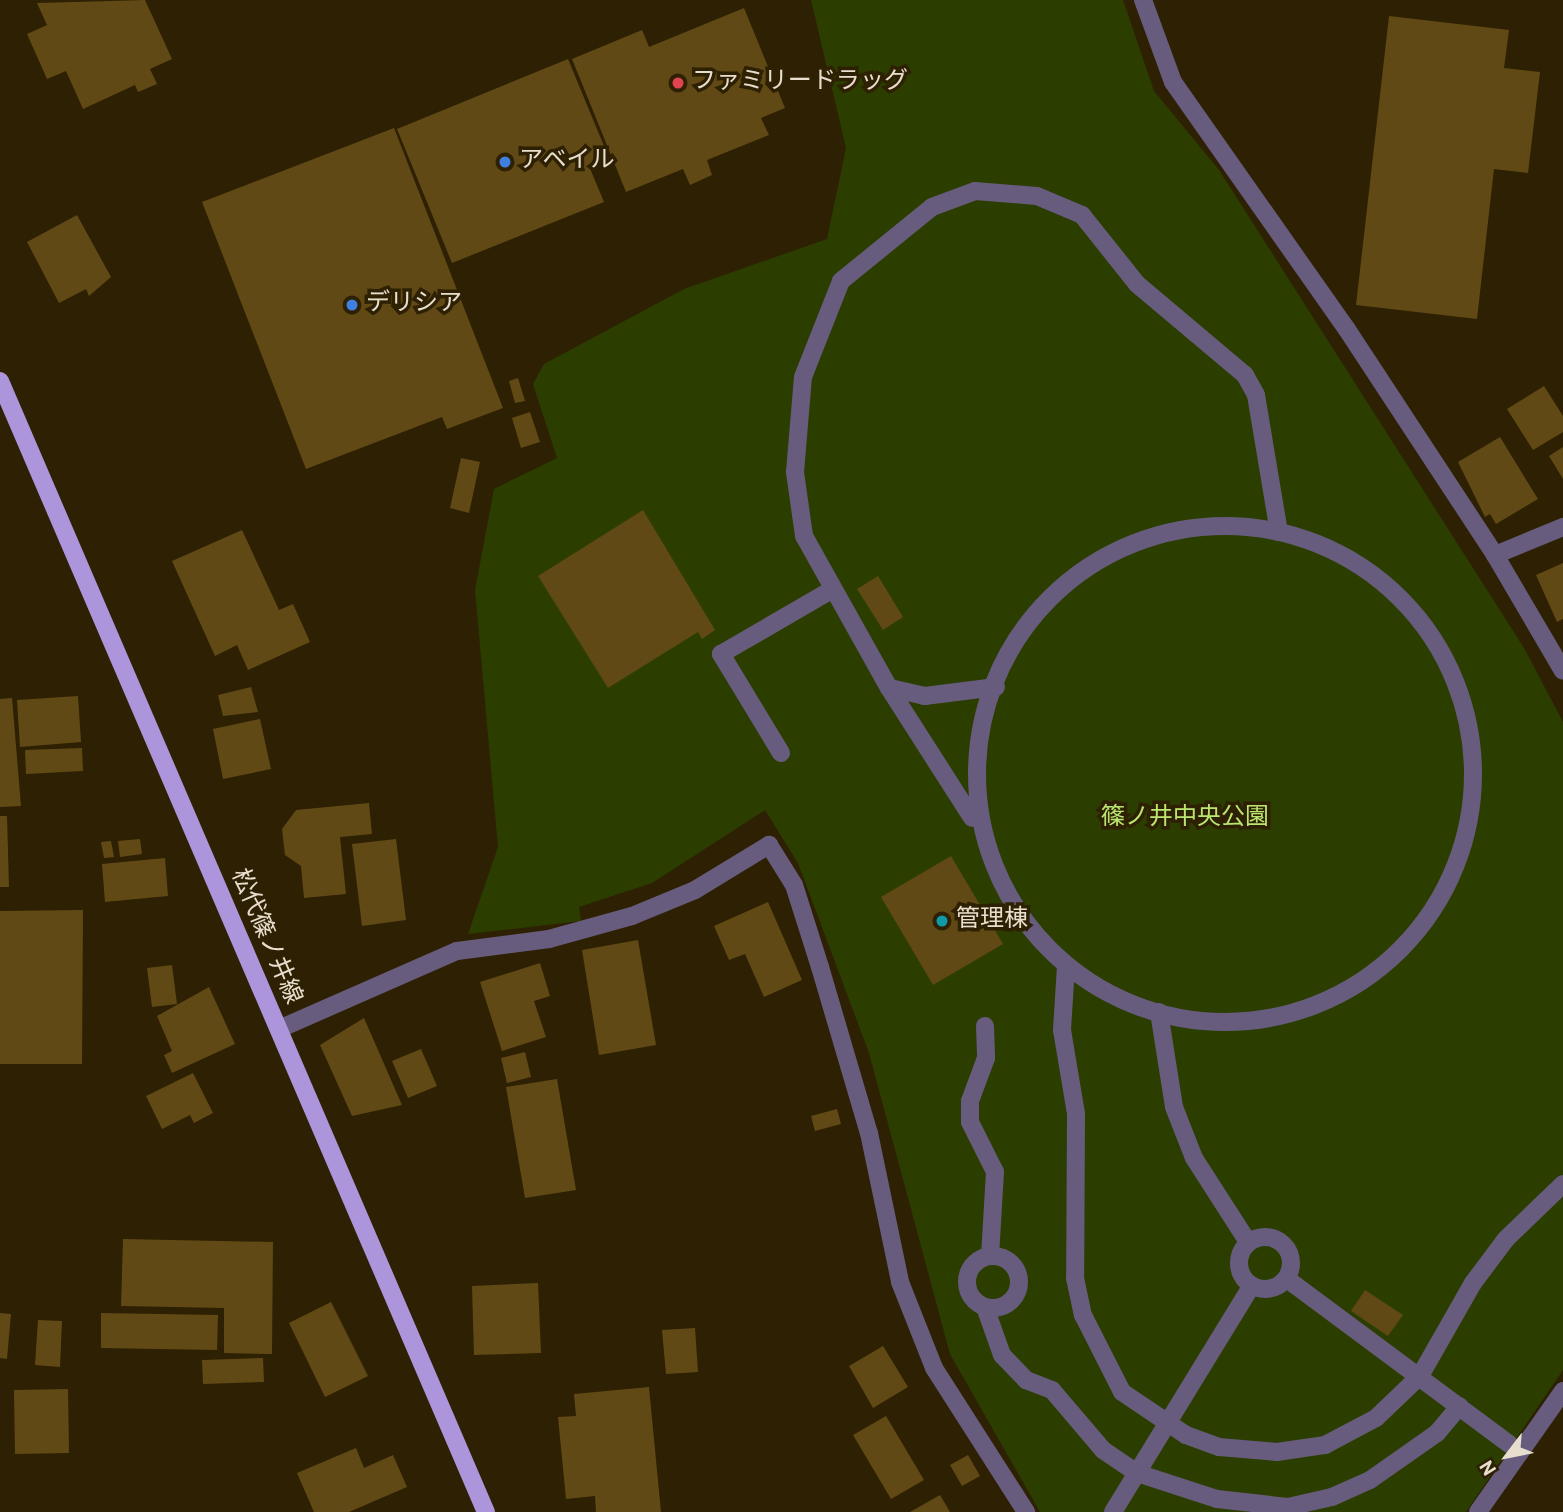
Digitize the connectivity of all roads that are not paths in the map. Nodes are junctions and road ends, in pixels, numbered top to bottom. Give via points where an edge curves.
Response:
1 (1143, 0) edge
2 (0, 381) edge
3 (1563, 527) edge
4 (1279, 532) junction
5 (1495, 555) junction
6 (833, 589) junction
7 (1563, 671) edge
8 (996, 687) junction
9 (889, 688) junction
10 (781, 753) dead end
11 (972, 818) junction
12 (1066, 966) junction
13 (1159, 1012) junction
14 (985, 1026) dead end
15 (279, 1029) junction
16 (1563, 1184) edge
17 (1248, 1242) junction
18 (990, 1255) junction
19 (1287, 1279) junction
20 (1251, 1287) junction
21 (985, 1307) junction
22 (1420, 1377) junction
23 (1563, 1391) edge
24 (1460, 1406) junction
25 (1167, 1424) junction
26 (1509, 1444) dead end
27 (1137, 1473) junction
28 (486, 1512) edge
29 (1026, 1512) edge
30 (1113, 1512) edge
31 (1478, 1512) edge

1 - 5 street via 1172,82
2 - 15 main road, 松代篠ノ井線
3 - 5 street
4 - 6 street via 1256,395 1245,375 1137,285 1082,215 1037,195 975,191 932,207 888,238 841,281 816,331 799,402 796,472 804,536
4 - 8 street via 1215,521 1142,535 1100,559 1049,609
4 - 13 street via 1322,547 1396,590 1450,669 1475,762 1463,852 1430,919 1375,971 1300,1011 1217,1024
5 - 7 street
6 - 9 street
6 - 10 street via 721,654
8 - 9 street via 925,696
8 - 11 street via 979,747
9 - 11 street
11 - 12 street via 1009,898
12 - 13 street via 1134,1007
12 - 25 street via 1062,1030 1076,1114 1075,1278 1083,1315 1122,1392
13 - 17 street via 1174,1107 1194,1158
14 - 18 street via 986,1058 970,1101 970,1122 995,1172
15 - 28 main road, 松代篠ノ井線
15 - 29 street via 457,951 549,939 632,916 695,890 769,845 794,885 835,1018 869,1133 900,1282 934,1368
16 - 22 street via 1473,1283
17 - 19 street via 1262,1236 1289,1250
17 - 20 street via 1238,1265
18 - 21 street via 976,1261 966,1284 970,1297
18 - 21 street via 1005,1258 1020,1284 1006,1304
19 - 20 street via 1270,1290
19 - 22 street
20 - 25 street
21 - 27 street via 1002,1355 1026,1380 1052,1390 1103,1450
22 - 24 street
22 - 25 street via 1376,1418 1302,1450 1219,1447
23 - 31 street
24 - 26 street
24 - 27 street via 1437,1433 1370,1480 1288,1507 1217,1499
25 - 27 street
27 - 30 street

